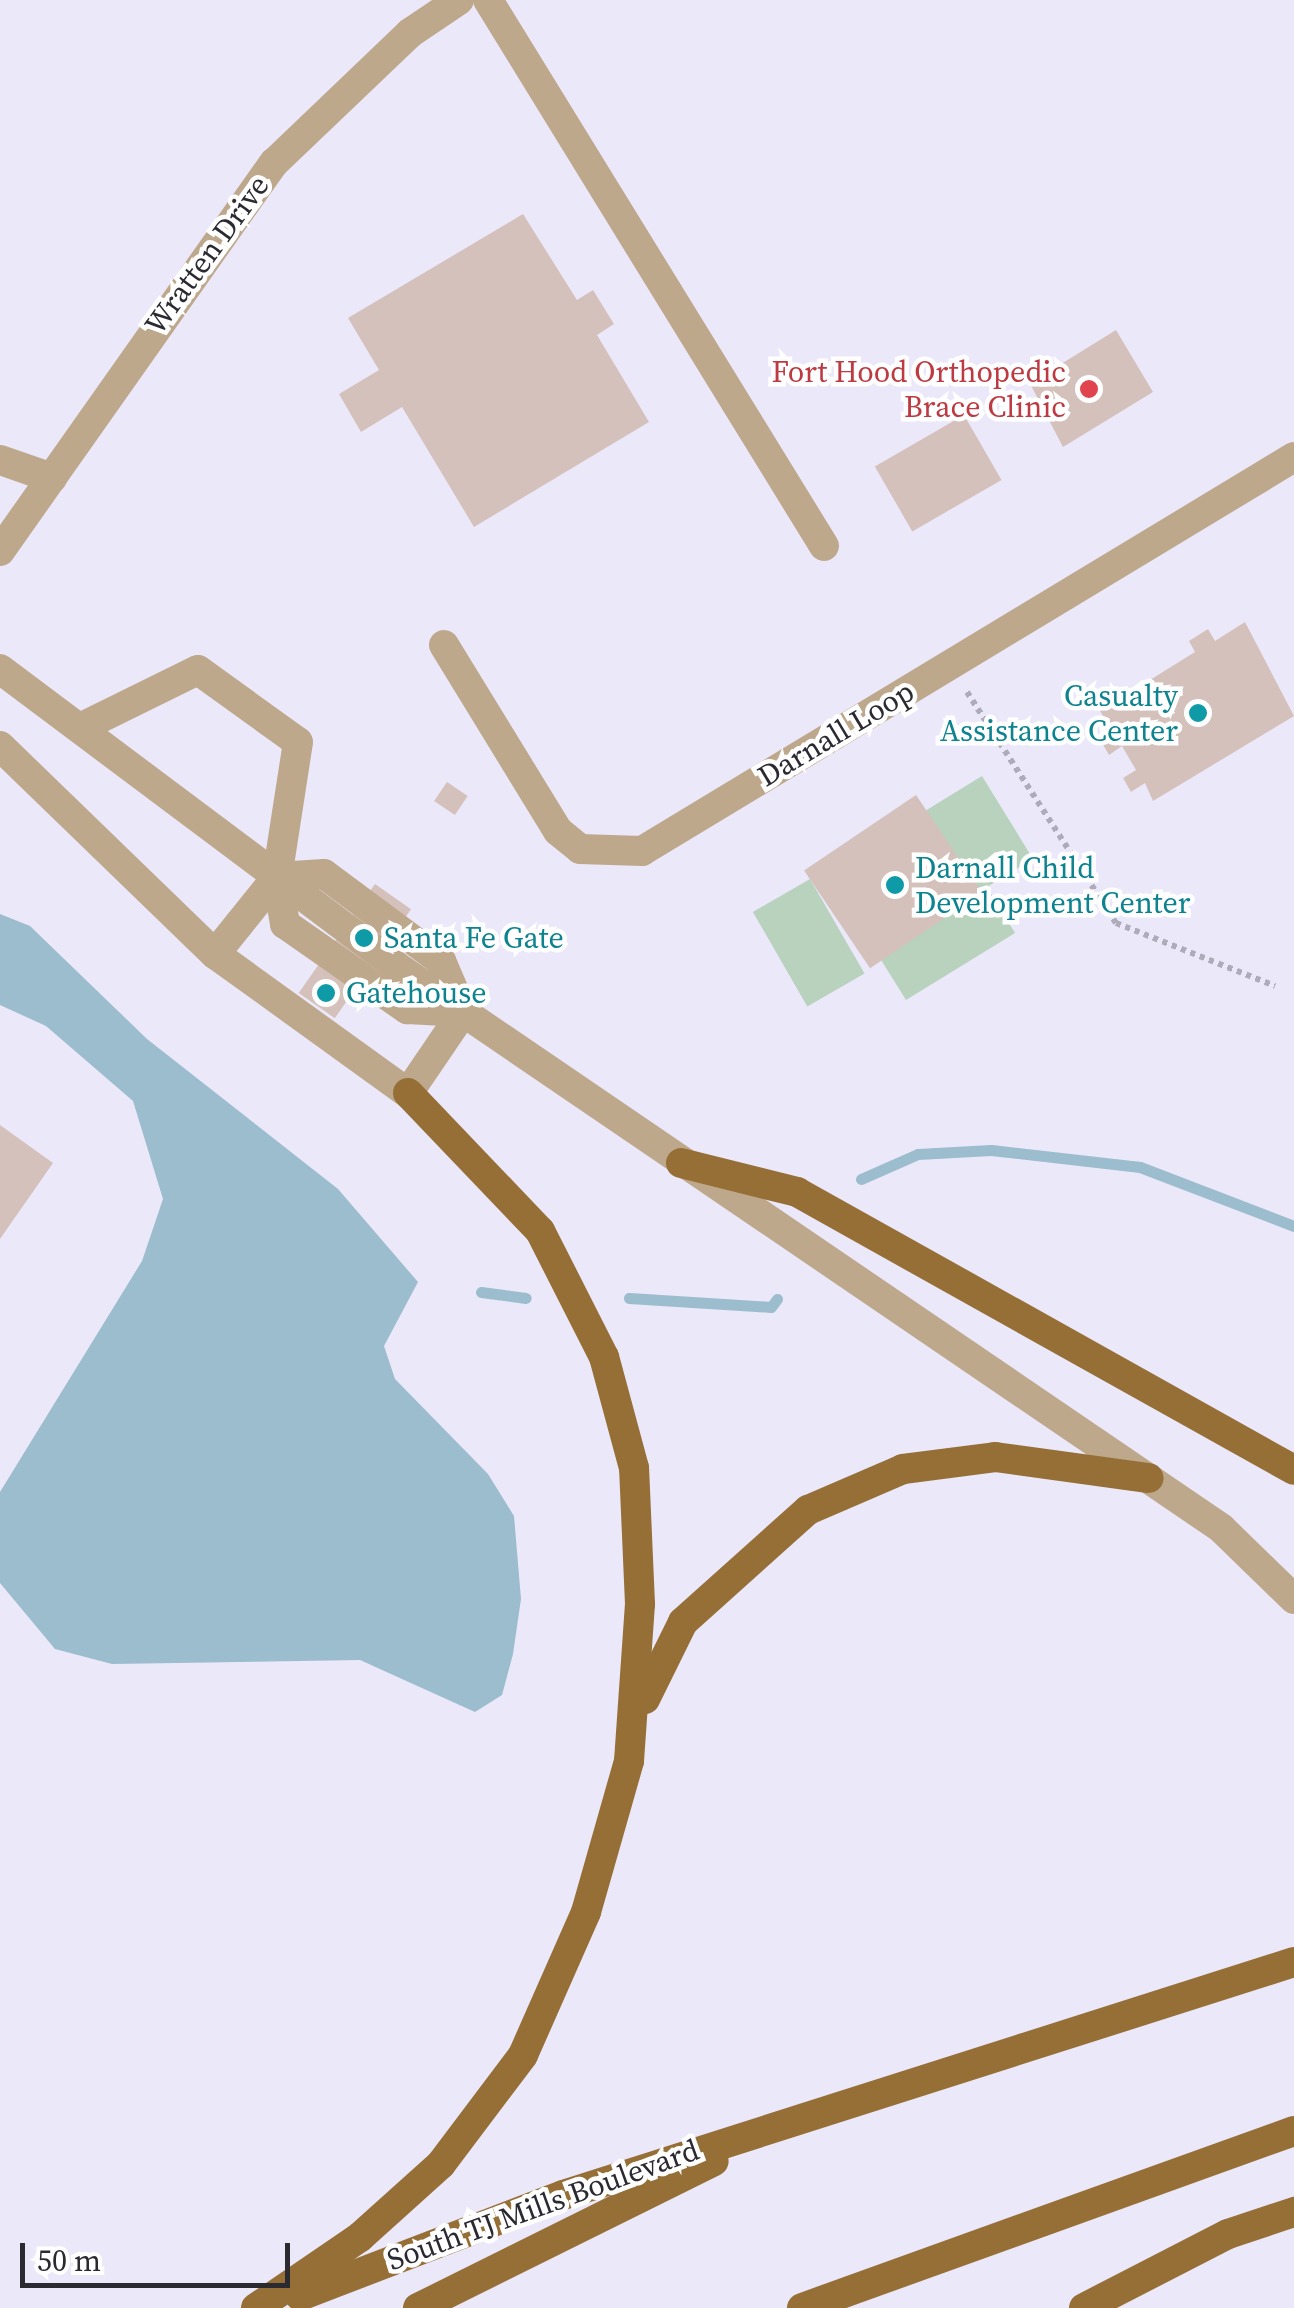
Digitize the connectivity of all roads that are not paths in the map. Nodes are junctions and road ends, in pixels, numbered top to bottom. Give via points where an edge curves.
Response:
1 (459, 0) edge
2 (488, 0) edge
3 (1294, 457) edge
4 (0, 460) edge
5 (52, 478) junction
6 (824, 546) dead end
7 (0, 550) edge
8 (444, 645) dead end
9 (0, 669) edge
10 (82, 727) junction
11 (0, 746) edge
12 (277, 877) junction
13 (215, 954) junction
14 (463, 1012) junction
15 (408, 1093) junction
16 (681, 1163) junction
17 (1294, 1470) edge
18 (1149, 1478) junction
19 (1294, 1599) edge
20 (629, 1761) junction
21 (1294, 1962) edge
22 (815, 2110) junction
23 (1294, 2130) edge
24 (1294, 2212) edge
25 (256, 2308) edge
26 (275, 2308) edge
27 (418, 2308) edge
28 (802, 2308) edge
29 (1084, 2308) edge

1 - 5 street, Wratten Drive via 410,33 274,163 210,242
2 - 6 street
3 - 8 street, Darnall Loop via 642,852 612,856 580,849 558,830
4 - 5 street
5 - 7 street, Wratten Drive
9 - 10 street
10 - 12 street
10 - 12 street via 198,670 298,742
11 - 13 street
12 - 13 street
12 - 14 street
13 - 15 street
14 - 15 street
14 - 16 street
15 - 20 main road via 540,1230 604,1357 634,1468 640,1604
16 - 17 main road via 797,1192
16 - 18 street
18 - 19 street via 1220,1528
18 - 20 main road via 995,1457 903,1469 808,1510 683,1622 653,1670
20 - 25 main road via 586,1912 523,2055 441,2164 360,2237
21 - 22 main road, South TJ Mills Boulevard
22 - 26 main road, South TJ Mills Boulevard via 564,2194
22 - 27 main road, South TJ Mills Boulevard
23 - 28 main road
24 - 29 main road via 1228,2234

